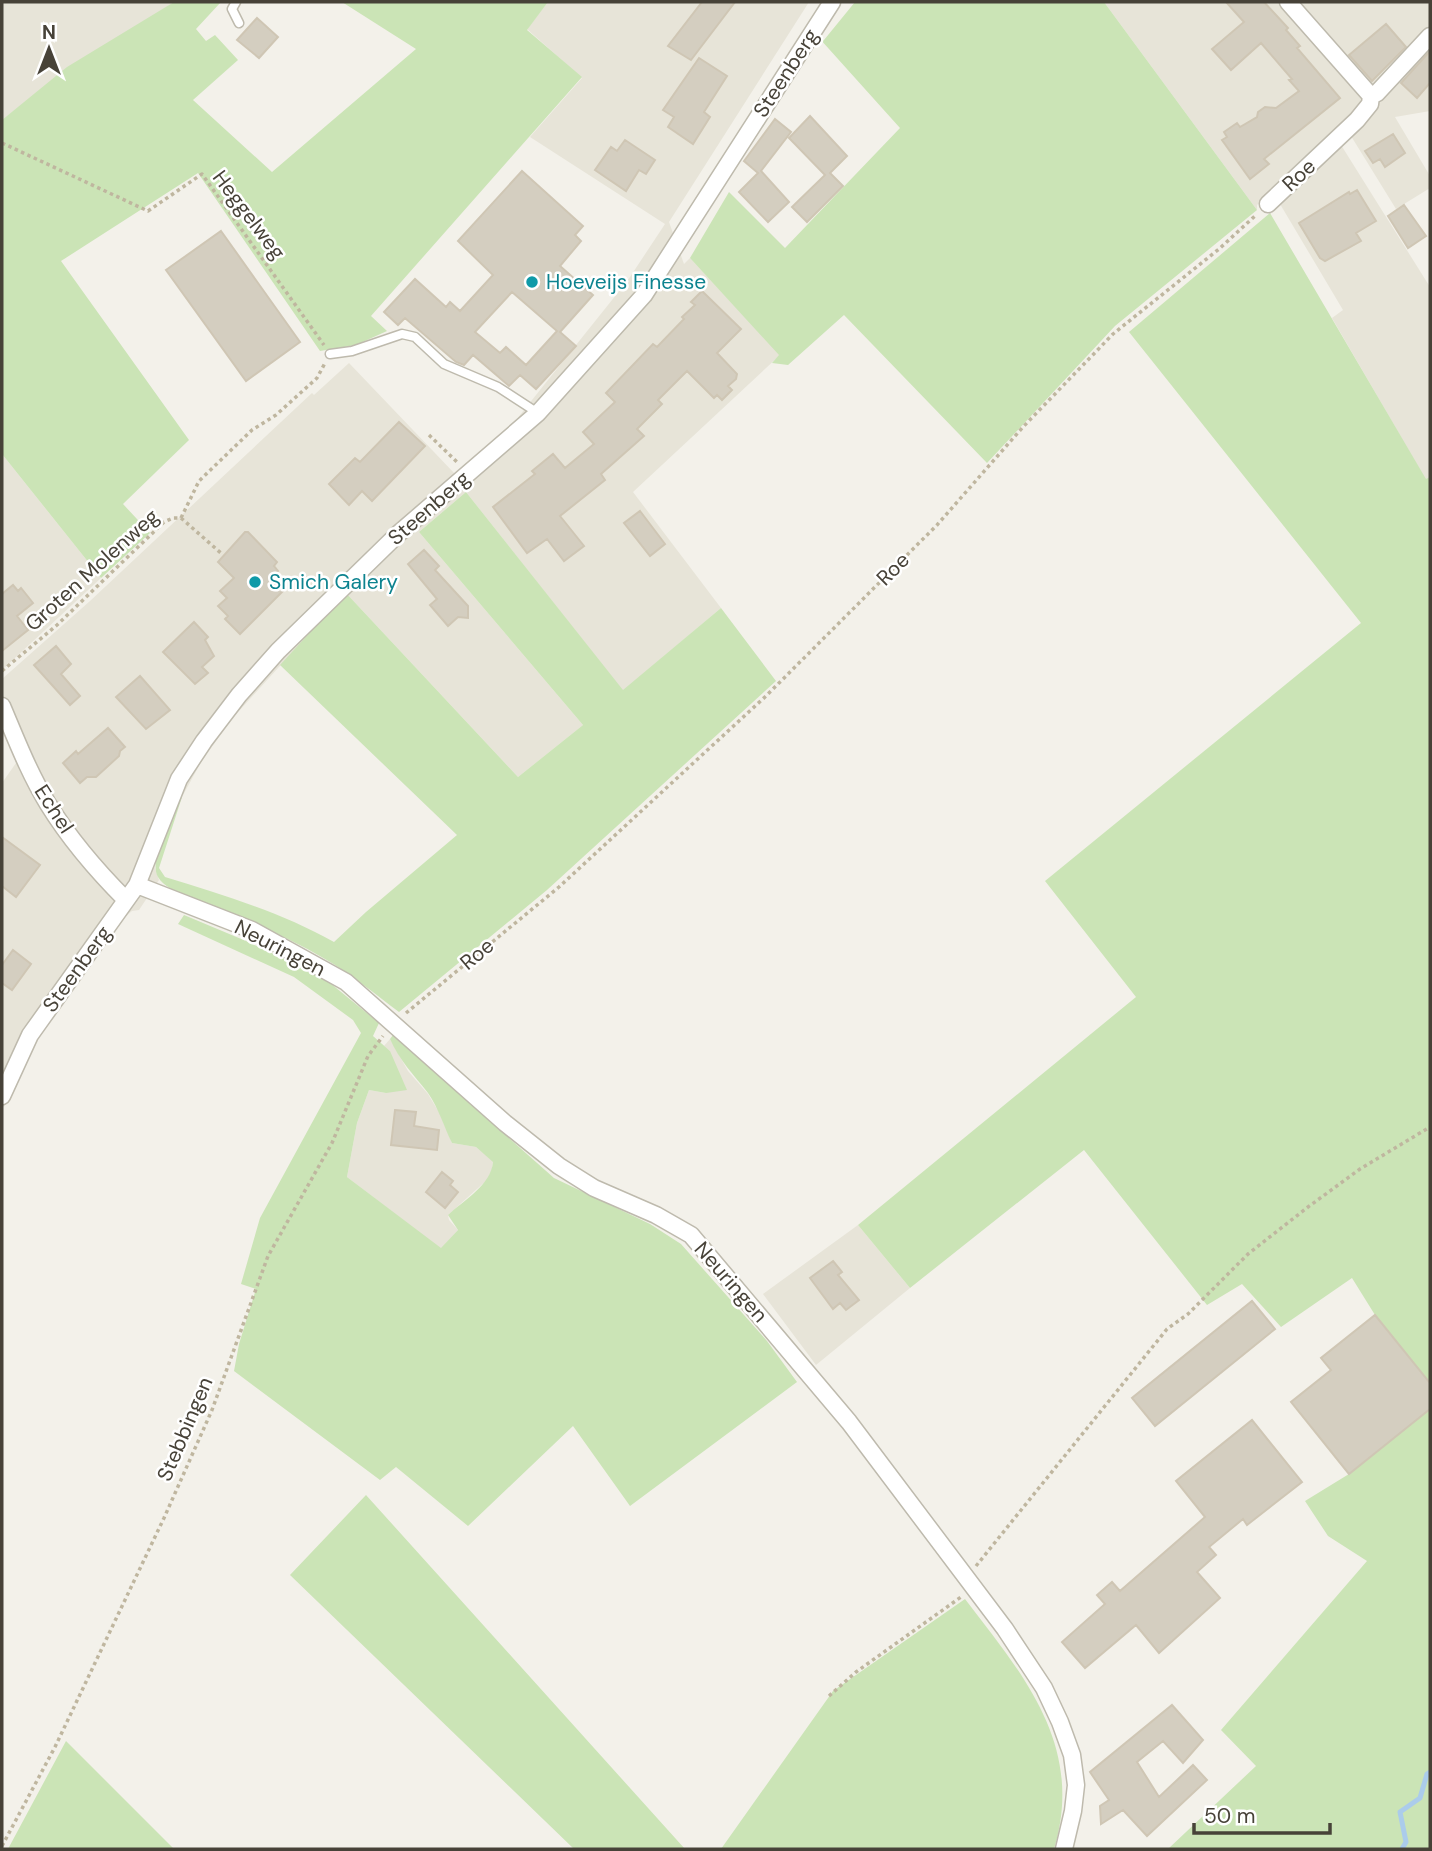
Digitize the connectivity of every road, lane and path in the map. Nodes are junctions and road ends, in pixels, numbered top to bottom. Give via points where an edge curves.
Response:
1 (236, 2) edge
2 (832, 2) edge
3 (1288, 2) edge
4 (239, 23) dead end
5 (1430, 36) edge
6 (1371, 96) junction
7 (2, 143) edge
8 (1268, 204) joint
9 (330, 354) junction
10 (538, 413) junction
11 (429, 435) dead end
12 (468, 474) junction
13 (181, 518) junction
14 (222, 554) dead end
15 (2, 671) edge
16 (2, 706) edge
17 (136, 885) junction
18 (126, 900) junction
19 (394, 1023) junction
20 (2, 1096) edge
21 (1430, 1127) edge
22 (970, 1583) junction
23 (829, 1696) dead end
24 (2, 1846) edge
25 (1064, 1849) edge

1 - 4 lane via 232,9
2 - 10 street, Steenberg via 644,295
3 - 6 street
5 - 6 street, Roe
6 - 8 street, Roe via 1366,112
7 - 9 path, Heggelweg via 148,211 202,174
8 - 19 path, Roe via 1113,334 937,525 766,696 559,887
9 - 10 lane via 402,334 415,337 444,365 498,387
9 - 13 path, Groten Molenweg via 317,378 252,430 199,481
10 - 12 street, Steenberg
11 - 12 path
12 - 17 street, Steenberg via 354,575 239,695 179,779
13 - 14 path
13 - 15 path, Groten Molenweg via 164,522
16 - 18 street, Echel via 48,804
17 - 18 street, Steenberg
17 - 19 street, Neuringen via 252,930 346,982
18 - 20 street, Steenberg via 30,1035
19 - 22 street, Neuringen via 559,1166 691,1235 849,1422
19 - 24 path, Stebbingen via 368,1056 332,1143 268,1256 212,1410 164,1518 55,1747
21 - 22 path via 1360,1168 1308,1207 1248,1254 1167,1329
22 - 23 path
22 - 25 street, Neuringen via 1044,1688 1068,1744 1076,1785

